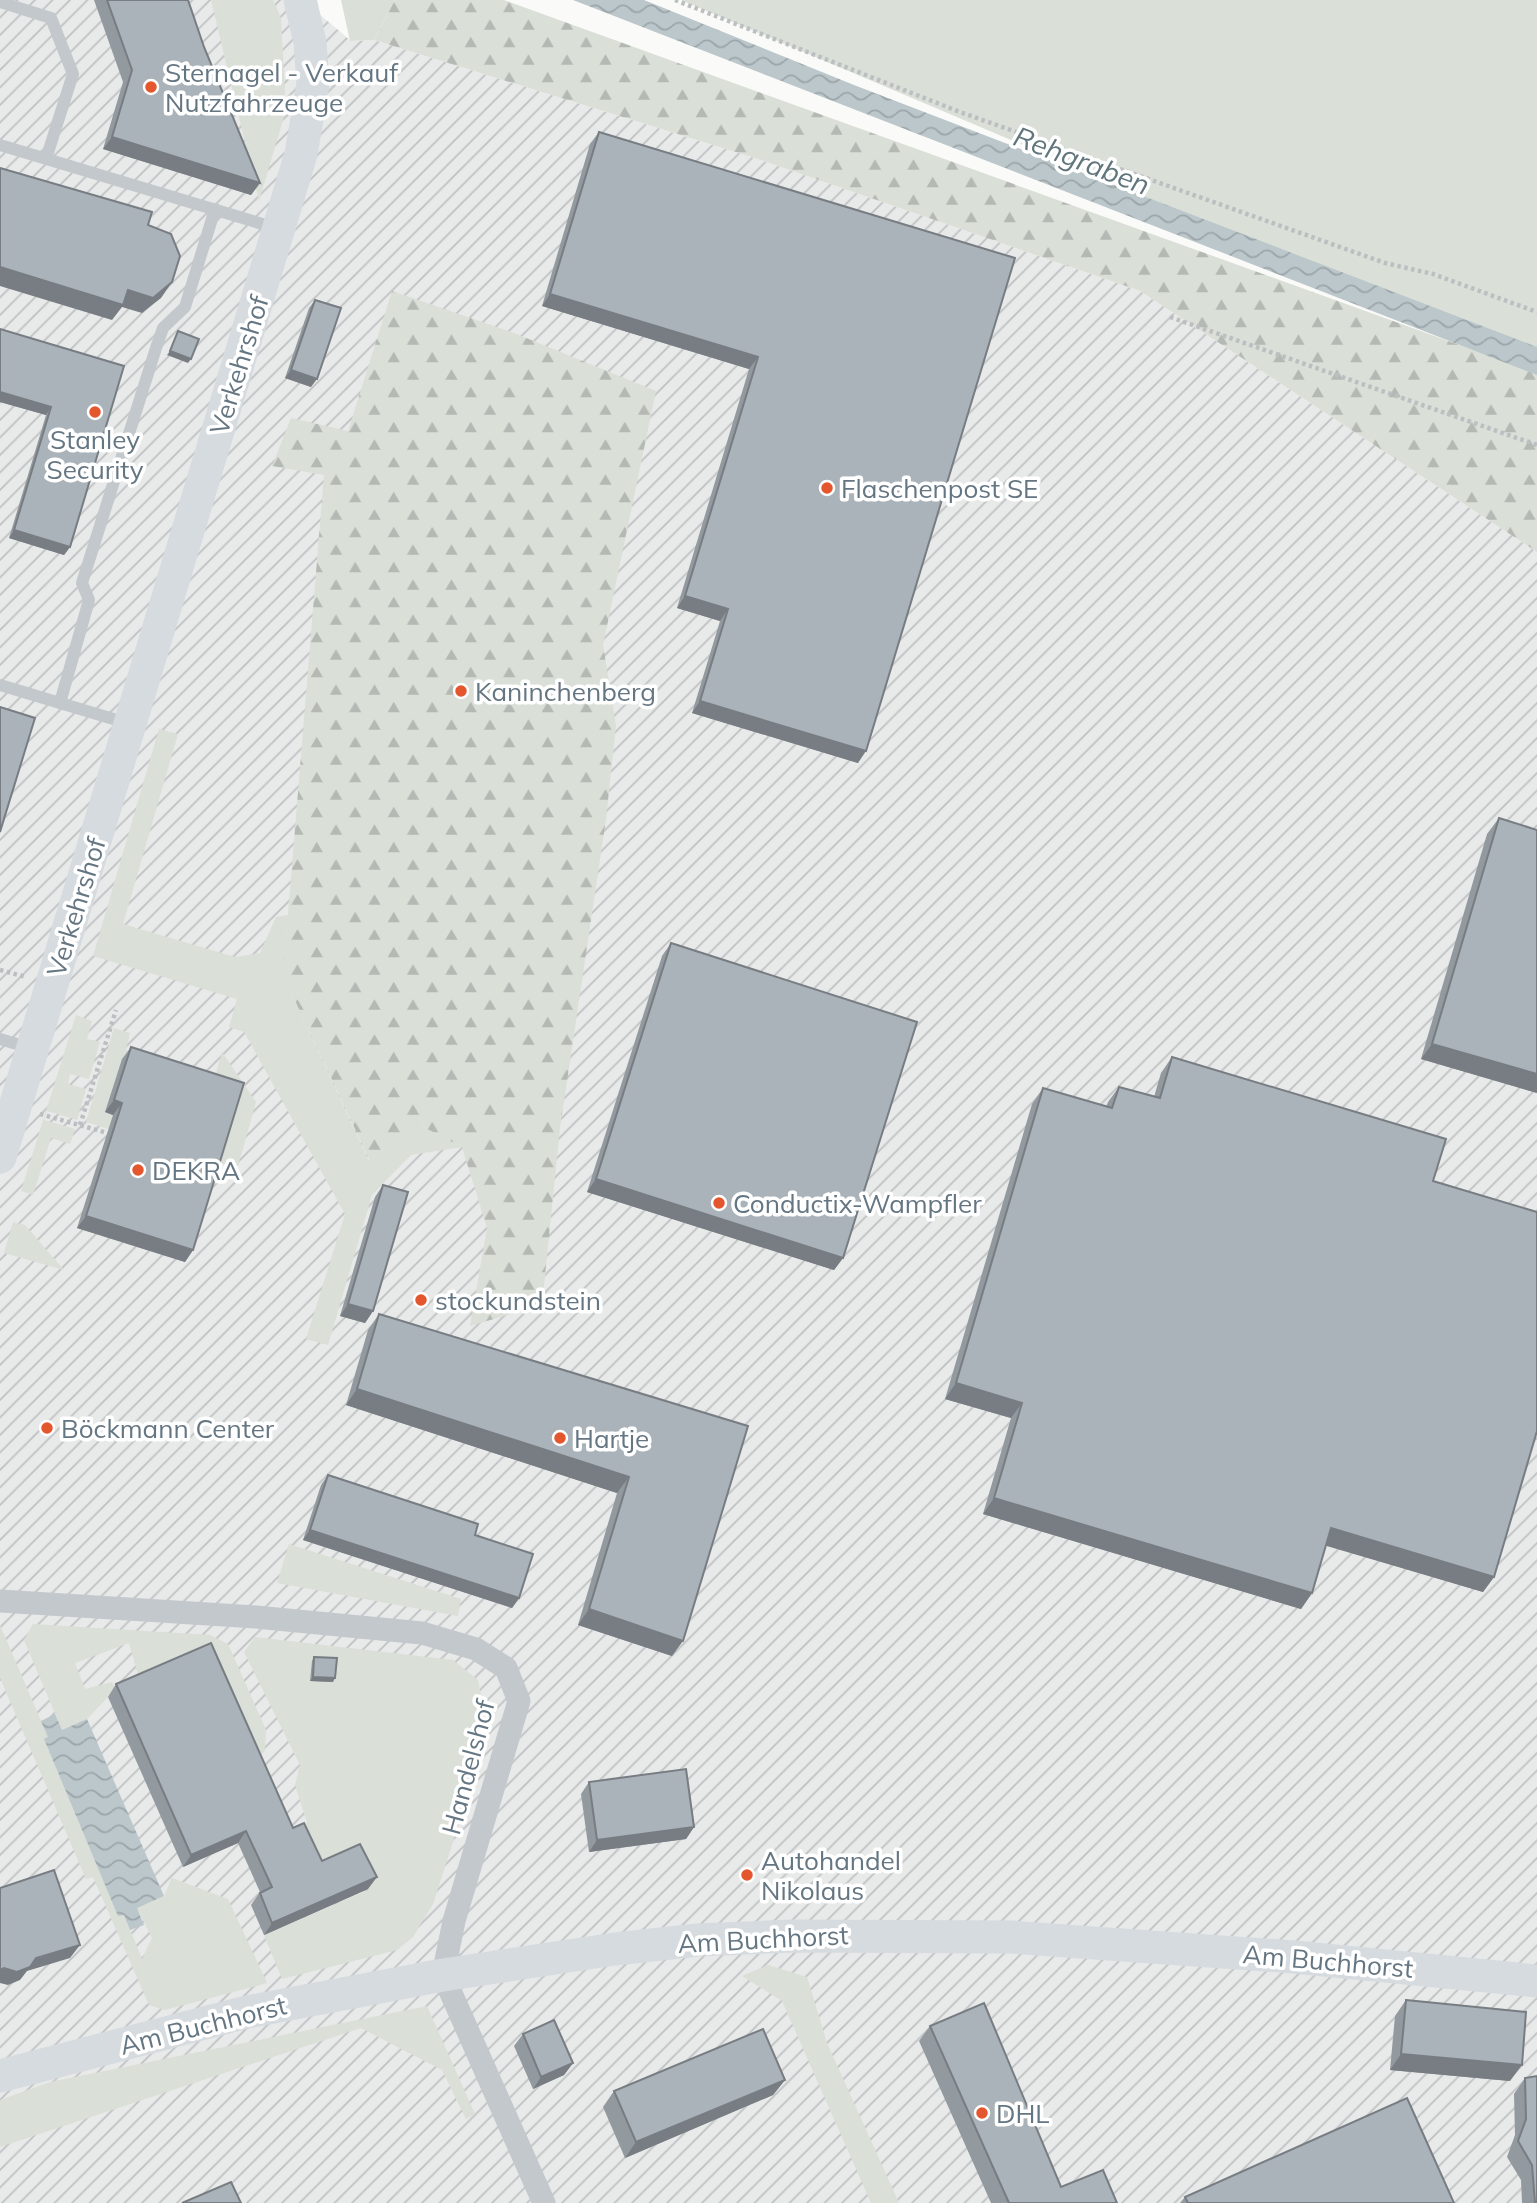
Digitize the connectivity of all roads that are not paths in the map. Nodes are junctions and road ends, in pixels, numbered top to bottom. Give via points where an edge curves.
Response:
1 (300, 0) edge
2 (0, 2) edge
3 (0, 145) edge
4 (46, 159) junction
5 (215, 209) junction
6 (279, 229) junction
7 (0, 685) edge
8 (60, 703) junction
9 (131, 724) junction
10 (0, 1039) edge
11 (34, 1049) junction
12 (0, 1157) edge
13 (0, 1601) edge
14 (443, 1975) junction
15 (1537, 1981) edge
16 (0, 2076) edge
17 (544, 2203) edge

1 - 6 main road, Verkehrshof via 313,84 301,154
2 - 4 lane via 51,18 72,74
3 - 4 lane
4 - 5 lane
5 - 6 lane
5 - 8 lane via 185,307 163,328 82,583 89,600
6 - 9 main road, Verkehrshof
7 - 8 lane
8 - 9 lane
9 - 11 main road, Verkehrshof
10 - 11 lane
11 - 12 main road, Verkehrshof
13 - 14 street, Handelshof via 422,1633 475,1649 506,1668 519,1701 454,1921
14 - 15 main road, Am Buchhorst via 698,1940 880,1935 1010,1937
14 - 16 main road, Am Buchhorst via 247,2012
14 - 17 street

